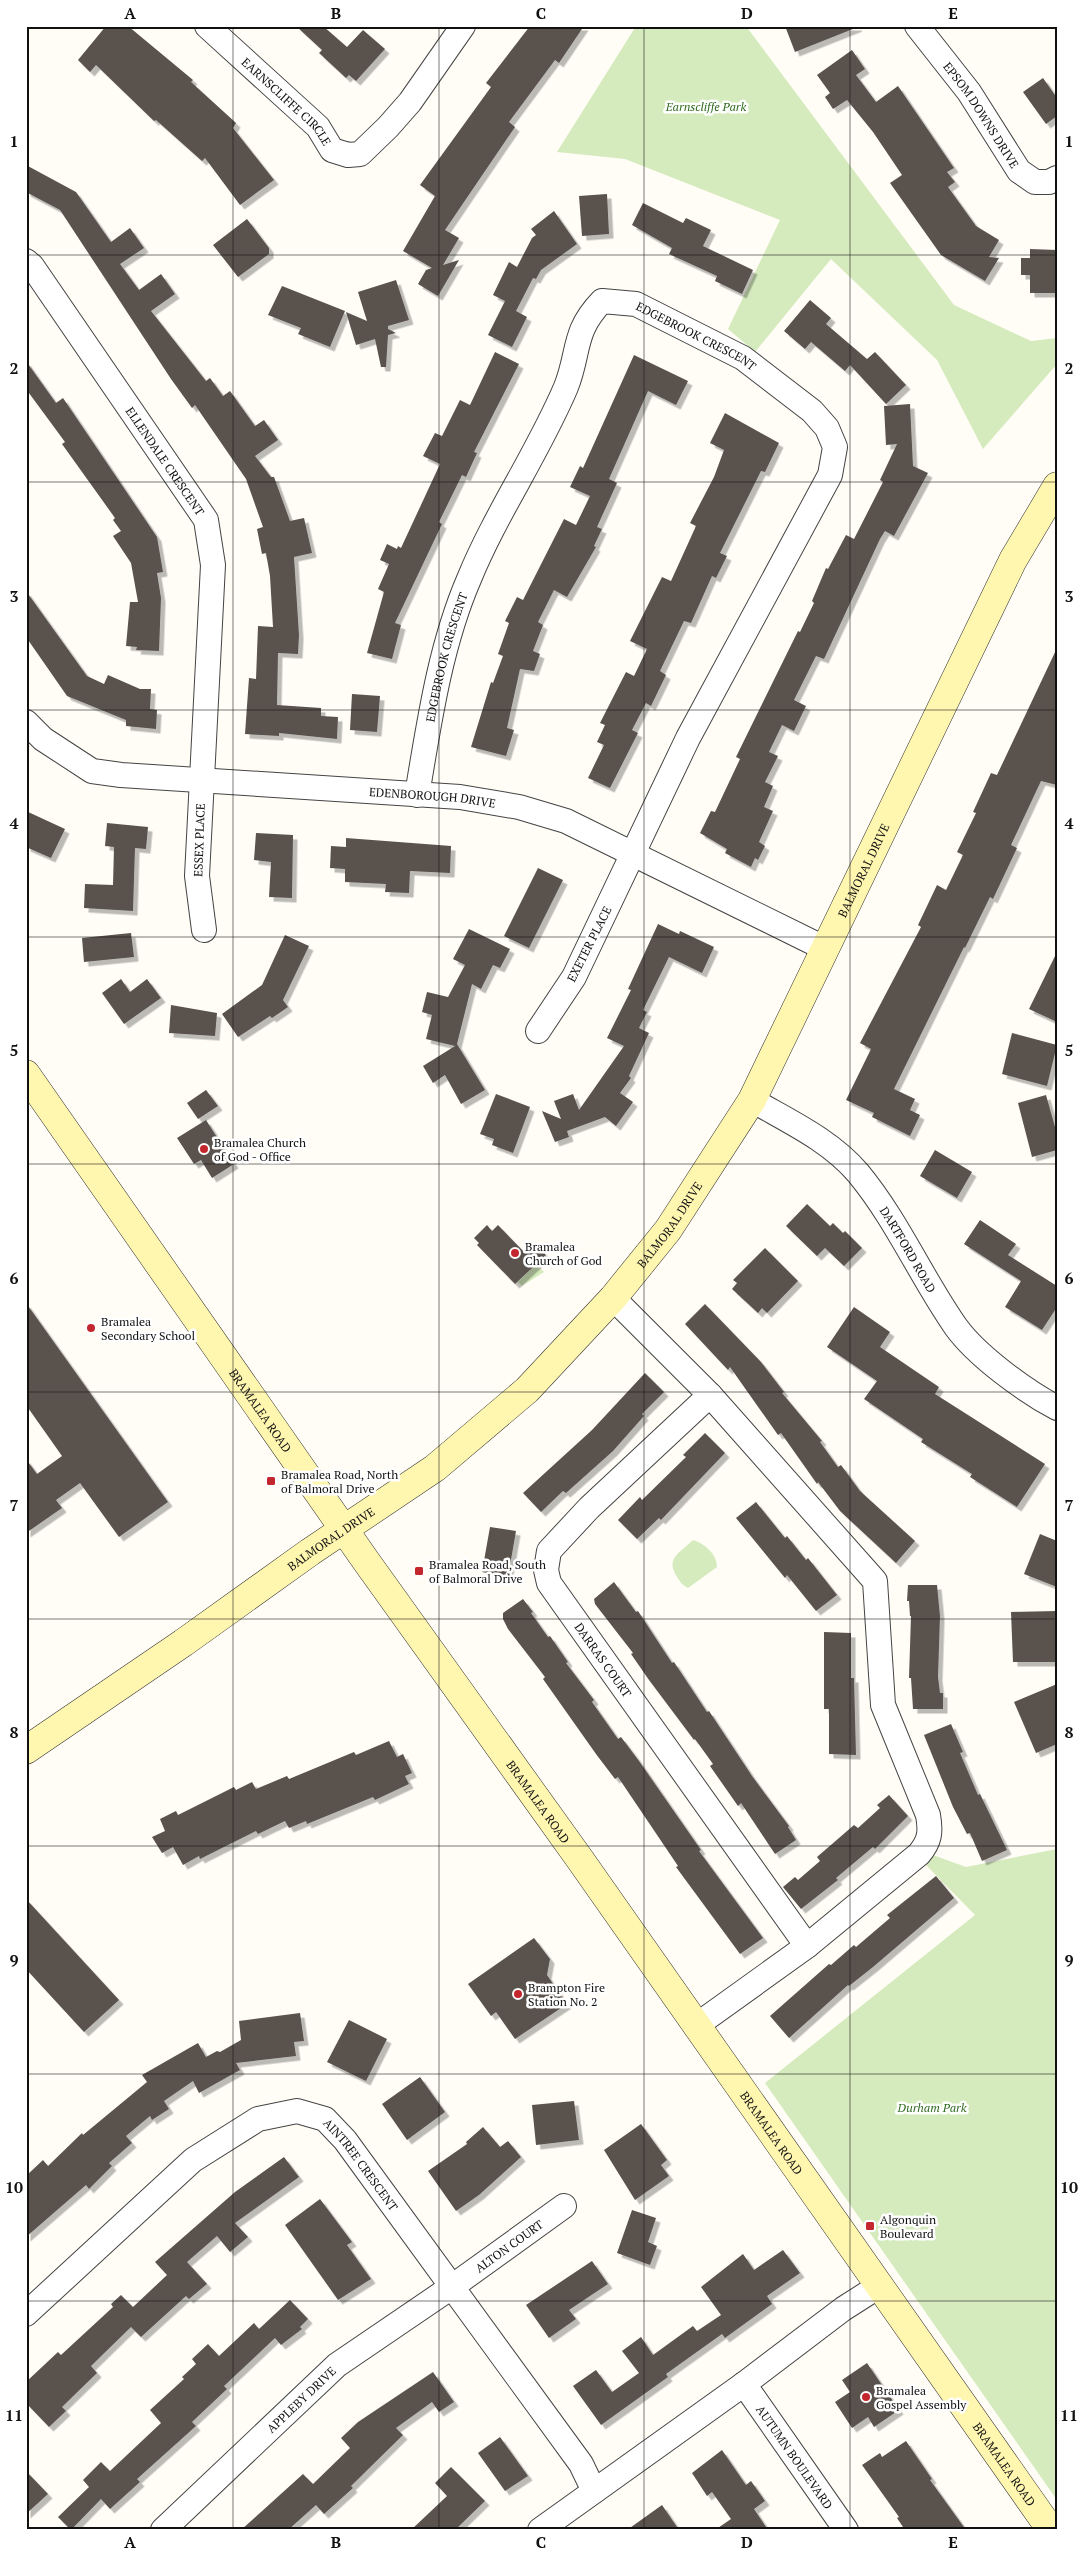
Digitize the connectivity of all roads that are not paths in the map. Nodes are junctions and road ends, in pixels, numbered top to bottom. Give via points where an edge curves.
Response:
1 (207, 26) edge
2 (463, 26) edge
3 (917, 26) edge
4 (1057, 178) edge
5 (26, 261) edge
6 (1057, 486) edge
7 (26, 722) edge
8 (201, 781) junction
9 (417, 795) junction
10 (634, 853) junction
11 (204, 930) dead end
12 (824, 948) junction
13 (538, 1031) dead end
14 (26, 1074) edge
15 (752, 1100) junction
16 (613, 1298) junction
17 (710, 1395) junction
18 (1057, 1408) edge
19 (344, 1529) junction
20 (26, 1750) edge
21 (807, 1946) junction
22 (697, 2025) junction
23 (564, 2206) dead end
24 (453, 2286) junction
25 (879, 2286) junction
26 (26, 2314) edge
27 (744, 2384) junction
28 (594, 2491) junction
29 (163, 2530) edge
30 (540, 2530) edge
31 (846, 2530) edge
32 (1051, 2530) edge

1 - 2 street, EARNSCLIFFE CIRCLE via 318,127 332,150 348,156 360,154 388,127 410,102
3 - 4 street, EPSOM DOWNS DRIVE via 969,92 1020,171 1035,182 1050,182
5 - 8 street, ELLENDALE CRESCENT via 206,520 212,565
6 - 12 main road, BALMORAL DRIVE via 1013,560
7 - 8 street, EDENBOROUGH DRIVE via 43,738 92,770
8 - 9 street, EDENBOROUGH DRIVE
8 - 11 street, ESSEX PLACE via 197,876
9 - 10 street, EDENBOROUGH DRIVE via 460,797 519,807 566,821
9 - 10 street, EDGEBROOK CRESCENT via 453,618 469,577 566,385 587,316 602,301 636,304 743,358 812,411 826,428 835,447 830,475 688,738
10 - 12 street, EDENBOROUGH DRIVE
10 - 13 street, EXETER PLACE via 574,977
12 - 15 main road, BALMORAL DRIVE
14 - 19 main road, BRAMALEA ROAD
15 - 16 main road, BALMORAL DRIVE via 668,1230
15 - 18 street, DARTFORD ROAD via 829,1146 856,1171 883,1205 957,1328 997,1367
16 - 17 street
16 - 19 main road, BALMORAL DRIVE via 520,1396 435,1468
17 - 21 street via 875,1581 883,1705 928,1815 928,1844 919,1854
17 - 21 street, DARRAS COURT via 589,1508 549,1550 546,1570 549,1583
19 - 20 main road, BALMORAL DRIVE
19 - 22 main road, BRAMALEA ROAD
21 - 22 street
22 - 25 main road, BRAMALEA ROAD
23 - 24 street, ALTON COURT
24 - 26 street, AINTREE CRESCENT via 345,2140 325,2119 297,2111 258,2119 193,2160
24 - 28 street, AINTREE CRESCENT via 580,2464
24 - 29 street, APPLEBY DRIVE via 337,2365
25 - 27 street via 843,2309
25 - 32 main road, BRAMALEA ROAD
27 - 28 street
27 - 31 street, AUTUMN BOULEVARD
28 - 30 street

